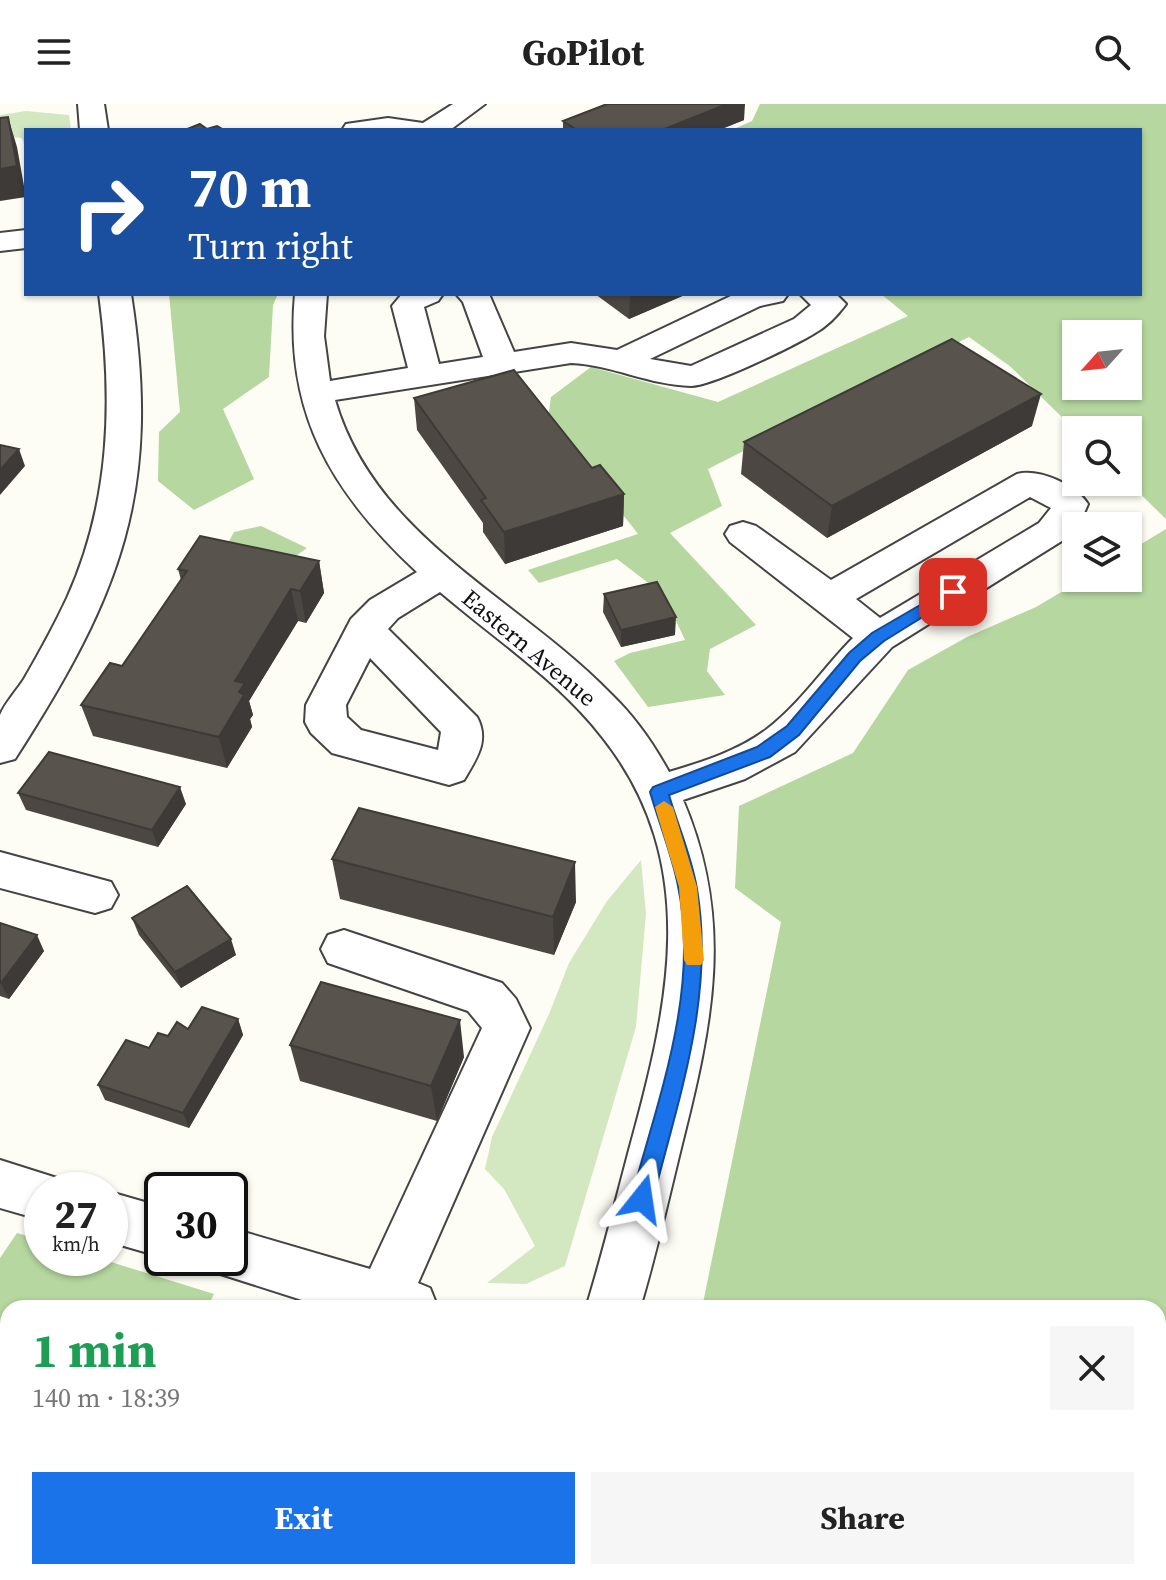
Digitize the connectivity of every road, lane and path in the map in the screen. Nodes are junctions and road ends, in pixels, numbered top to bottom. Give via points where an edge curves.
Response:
1 (91, 104) edge
2 (472, 104) edge
3 (94, 128) edge
4 (372, 128) edge
5 (404, 128) edge
6 (434, 128) edge
7 (24, 239) edge
8 (0, 242) edge
9 (115, 296) edge
10 (311, 296) edge
11 (422, 296) edge
12 (473, 296) edge
13 (763, 296) edge
14 (819, 296) edge
15 (622, 360) junction
16 (502, 363) junction
17 (426, 375) junction
18 (314, 393) junction
19 (743, 534) dead end
20 (442, 574) junction
21 (829, 598) junction
22 (365, 629) dead end
23 (878, 637) junction
24 (0, 748) edge
25 (659, 792) junction
26 (0, 870) edge
27 (95, 895) dead end
28 (344, 949) dead end
29 (0, 1184) edge
30 (24, 1191) edge
31 (248, 1258) edge
32 (389, 1300) edge
33 (400, 1300) edge
34 (615, 1300) edge

1 - 3 street
2 - 6 street
4 - 5 street
7 - 8 street
9 - 24 street via 125,401 117,504 72,628
10 - 18 street, Eastern Avenue via 307,333
11 - 17 street via 408,306
12 - 16 street
13 - 15 street
14 - 15 street via 830,304 805,326 696,376 679,377
15 - 16 street via 591,352
16 - 17 street
17 - 18 street
18 - 20 street, Eastern Avenue via 349,472
19 - 21 street
20 - 22 street via 384,609
20 - 25 street, Eastern Avenue via 588,694 617,726
21 - 23 street
21 - 23 street via 1030,482 1070,504 1052,531
23 - 25 street via 854,657 793,731 764,752
25 - 34 street, Eastern Avenue via 688,887 694,972 686,1029
26 - 27 street
28 - 33 street via 485,997 506,1028
29 - 30 street
31 - 32 street

